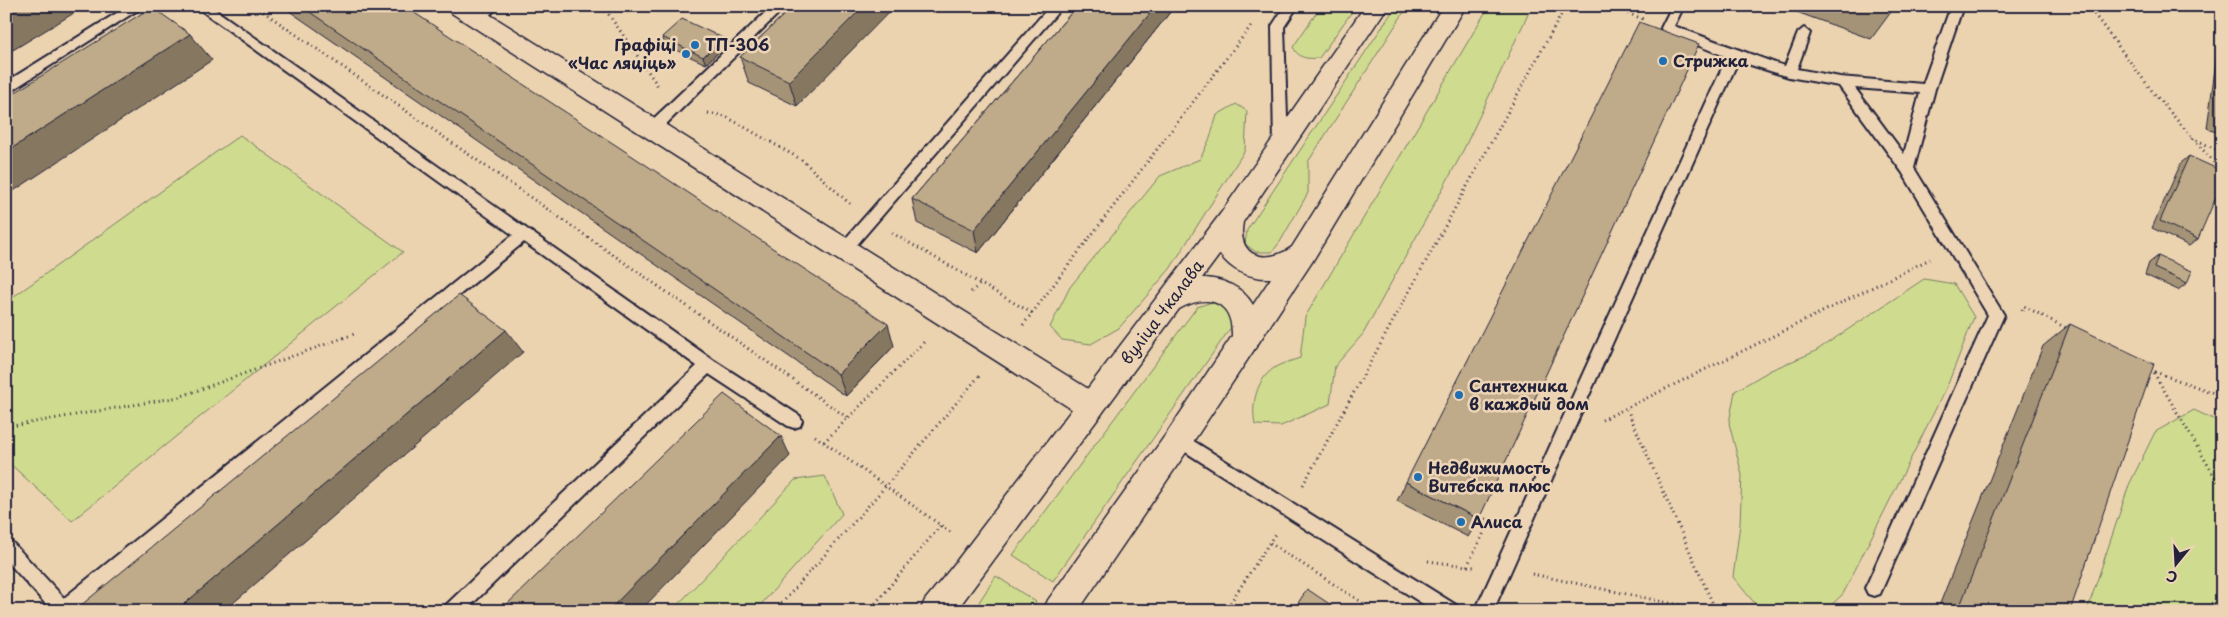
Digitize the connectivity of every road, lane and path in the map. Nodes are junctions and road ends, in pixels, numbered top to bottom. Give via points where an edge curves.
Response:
1 (138, 6) edge
2 (202, 6) edge
3 (255, 6) edge
4 (602, 6) edge
5 (780, 6) edge
6 (1057, 6) edge
7 (1292, 6) edge
8 (1377, 6) edge
9 (1455, 6) edge
10 (1566, 6) edge
11 (1609, 6) edge
12 (1678, 6) edge
13 (1958, 6) edge
14 (2088, 6) edge
15 (476, 10) edge
16 (1253, 22) dead end
17 (1667, 28) junction
18 (1804, 33) dead end
19 (1735, 54) junction
20 (1789, 72) junction
21 (1842, 81) junction
22 (6, 89) edge
23 (1928, 90) junction
24 (673, 108) junction
25 (652, 129) junction
26 (2189, 136) junction
27 (1281, 148) junction
28 (2222, 152) edge
29 (1907, 168) junction
30 (2222, 172) edge
31 (1230, 220) junction
32 (524, 234) junction
33 (1954, 247) junction
34 (844, 250) junction
35 (1303, 253) junction
36 (2017, 300) dead end
37 (1168, 303) junction
38 (2024, 306) junction
39 (2020, 316) dead end
40 (365, 330) dead end
41 (2076, 333) edge
42 (1246, 339) junction
43 (917, 350) dead end
44 (1002, 350) junction
45 (708, 365) junction
46 (2146, 368) edge
47 (2154, 372) junction
48 (2222, 396) edge
49 (1091, 406) junction
50 (1627, 409) junction
51 (848, 418) junction
52 (794, 421) dead end
53 (6, 427) edge
54 (1562, 437) junction
55 (1179, 439) junction
56 (824, 442) dead end
57 (835, 450) dead end
58 (885, 487) junction
59 (2222, 489) edge
60 (1290, 509) junction
61 (1478, 515) edge
62 (942, 525) junction
63 (957, 537) dead end
64 (1270, 543) junction
65 (8, 552) edge
66 (1466, 567) dead end
67 (963, 578) junction
68 (1874, 588) dead end
69 (1901, 602) dead end
70 (62, 610) edge
71 (452, 611) edge
72 (775, 611) edge
73 (869, 611) edge
74 (936, 611) edge
75 (957, 611) edge
76 (1059, 611) edge
77 (1225, 611) edge
78 (1375, 611) edge
79 (1450, 611) edge
80 (1484, 611) edge
81 (1716, 611) edge
82 (1897, 611) edge

1 - 22 lane
2 - 32 lane
3 - 51 path
4 - 24 path
5 - 24 lane
6 - 34 lane
7 - 27 lane via 1278,26
8 - 27 main road, вуліца Чкалава
9 - 35 main road
10 - 60 path
11 - 17 path
12 - 17 lane
13 - 23 lane
14 - 26 path
15 - 25 main road
16 - 44 path
17 - 19 lane
18 - 20 lane
19 - 20 lane
19 - 54 lane
20 - 21 lane
21 - 23 lane
21 - 29 lane
23 - 29 lane
24 - 25 lane
25 - 34 main road
26 - 28 path
26 - 30 path
27 - 31 main road, вуліца Чкалава
29 - 33 lane
31 - 35 main road via 1227,239 1234,252 1247,263 1259,268 1278,268 1295,261
31 - 37 main road, вуліца Чкалава
32 - 45 lane
32 - 70 lane
33 - 50 path
33 - 68 lane via 1996,315
34 - 44 main road
35 - 42 main road
36 - 38 path
37 - 42 main road via 1190,290 1217,290 1240,304 1246,315
37 - 49 main road, вуліца Чкалава
38 - 39 path
38 - 41 path
40 - 53 path via 179,397
42 - 55 main road
43 - 51 path
44 - 49 main road
44 - 58 path
45 - 52 lane
45 - 71 lane
46 - 47 path
47 - 48 path
47 - 59 path
49 - 67 main road, вуліца Чкалава
50 - 54 path
50 - 81 path
51 - 56 path
54 - 80 lane
55 - 60 lane
55 - 76 main road
57 - 58 path
58 - 62 path
58 - 72 path
60 - 64 path
60 - 79 lane
61 - 66 path via 1490,521
62 - 63 path
62 - 73 path
64 - 77 path
64 - 78 path
65 - 70 lane
67 - 74 main road, вуліца Чкалава
67 - 75 main road via 958,590
69 - 82 path

